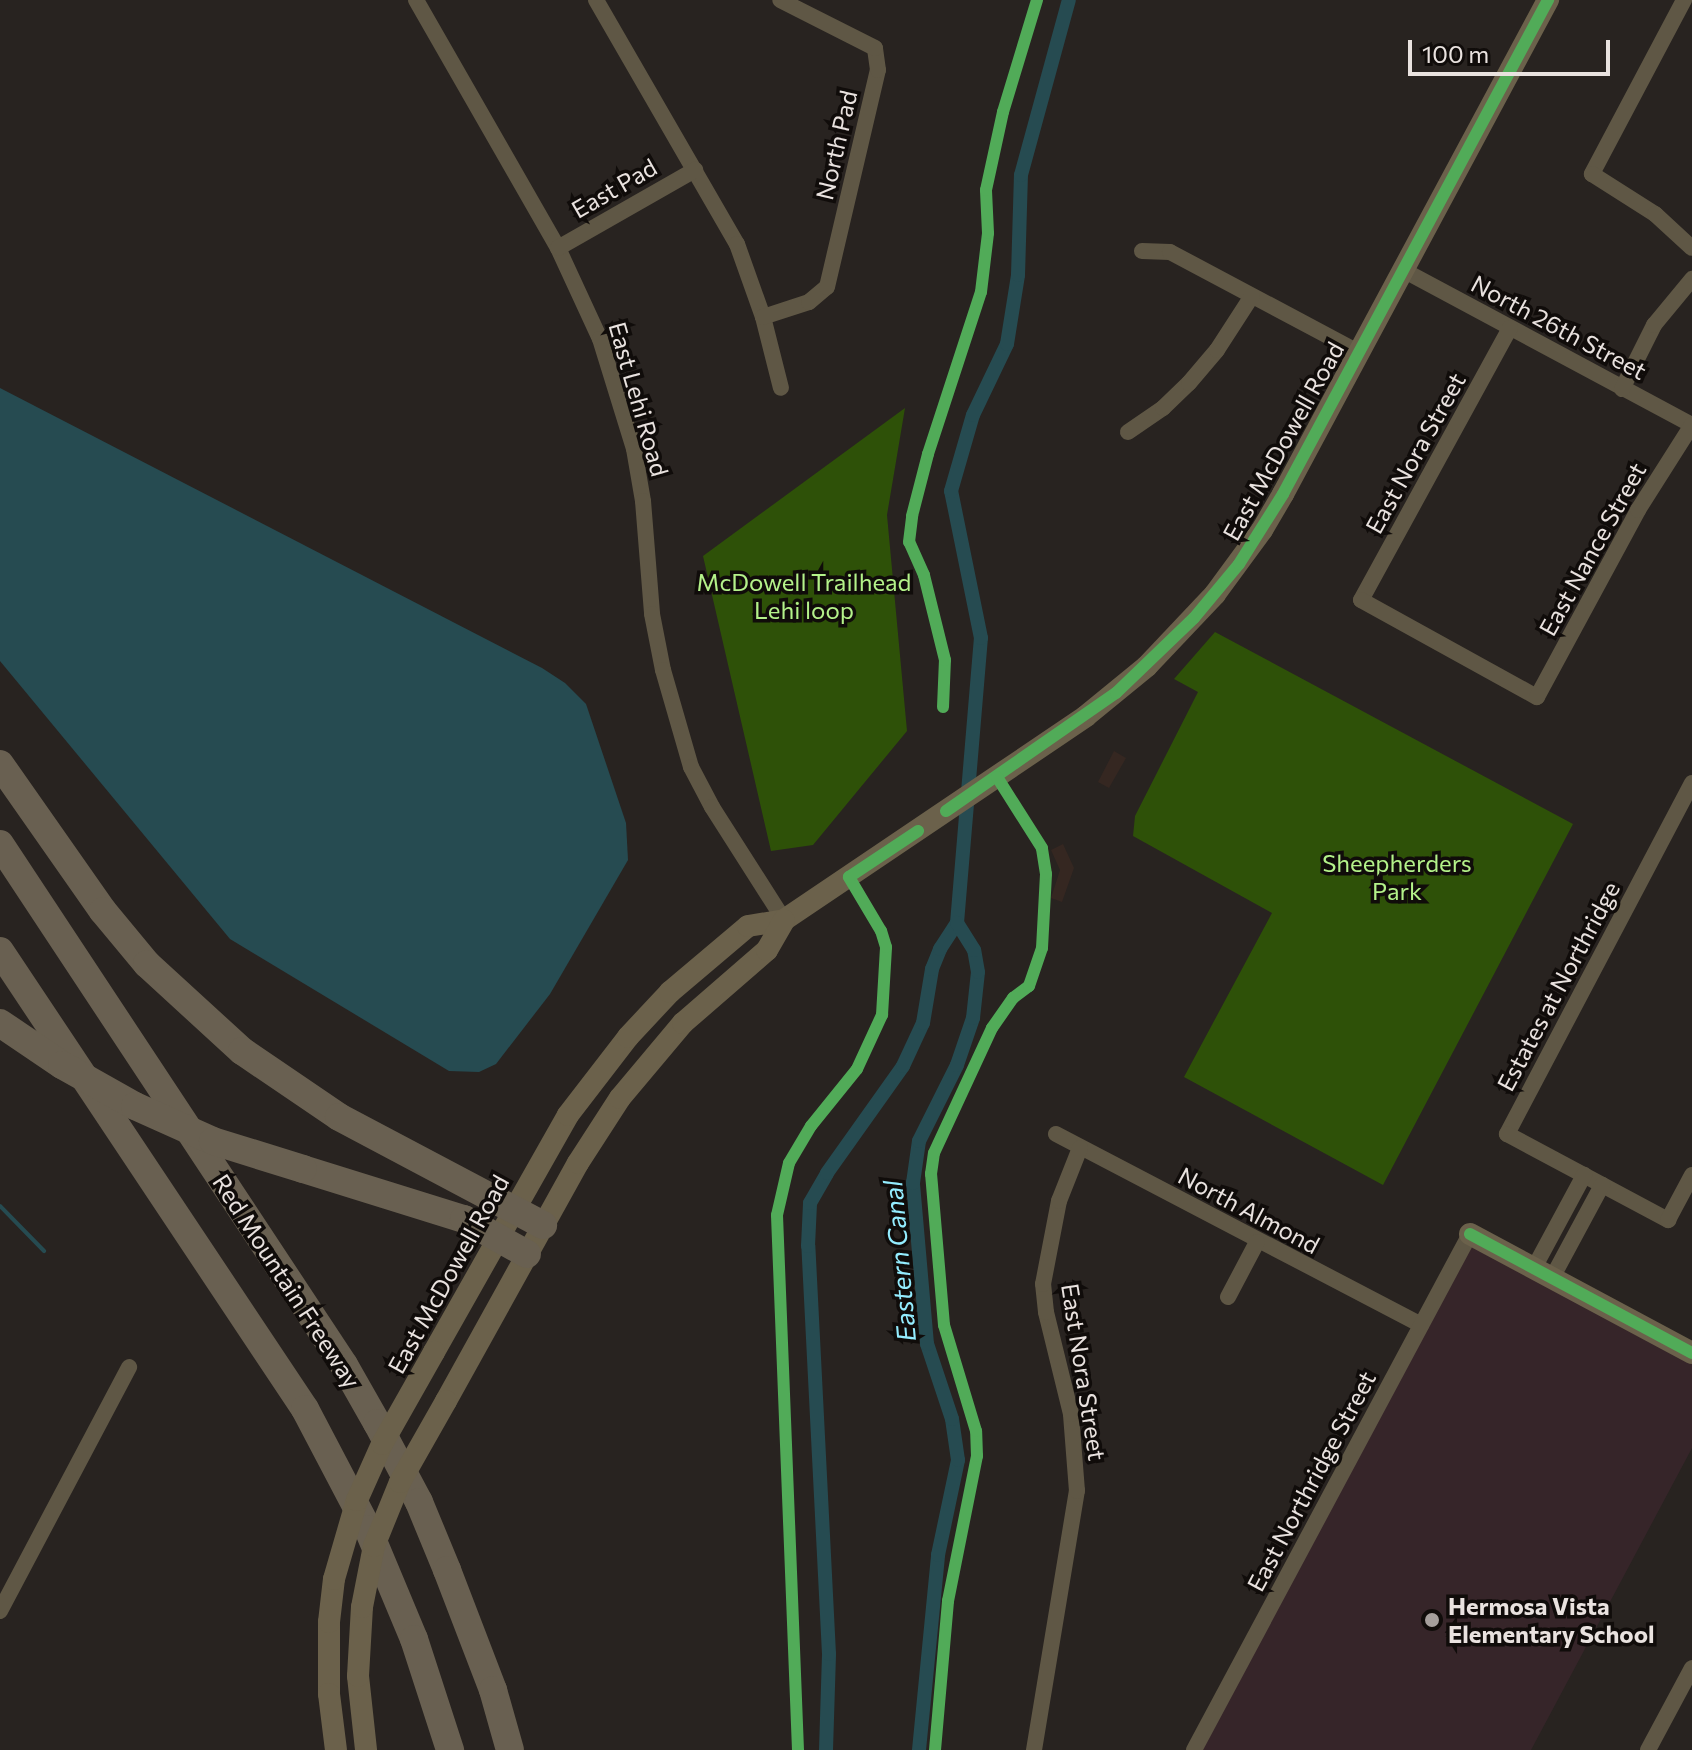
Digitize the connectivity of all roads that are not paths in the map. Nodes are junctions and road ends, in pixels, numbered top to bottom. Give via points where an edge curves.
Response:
1 (416, 0) edge
2 (596, 0) edge
3 (780, 0) edge
4 (1548, 0) edge
5 (1684, 0) edge
6 (695, 170) junction
7 (558, 248) junction
8 (1692, 248) edge
9 (1142, 251) dead end
10 (1403, 270) junction
11 (1692, 279) edge
12 (1252, 296) junction
13 (763, 317) junction
14 (1510, 328) junction
15 (1358, 352) junction
16 (781, 388) dead end
17 (1622, 389) junction
18 (1692, 425) edge
19 (1128, 432) dead end
20 (1537, 697) joint
21 (0, 764) edge
22 (1692, 783) edge
23 (0, 844) edge
24 (784, 920) junction
25 (0, 951) edge
26 (0, 1023) edge
27 (1056, 1134) dead end
28 (1080, 1148) junction
29 (1584, 1175) junction
30 (1692, 1175) edge
31 (1602, 1185) junction
32 (515, 1207) junction
33 (1563, 1214) junction
34 (1581, 1224) junction
35 (543, 1225) junction
36 (1470, 1234) joint
37 (498, 1238) junction
38 (1257, 1242) junction
39 (527, 1254) junction
40 (1543, 1273) junction
41 (1228, 1297) dead end
42 (1421, 1325) junction
43 (1692, 1353) edge
44 (129, 1367) dead end
45 (0, 1611) edge
46 (1692, 1668) edge
47 (1675, 1700) junction
48 (1692, 1709) edge
49 (336, 1750) edge
50 (366, 1750) edge
51 (450, 1750) edge
52 (510, 1750) edge
53 (1034, 1750) edge
54 (1194, 1750) edge
55 (1648, 1750) edge

1 - 7 street, East Lehi Road
2 - 6 street
3 - 13 street, North Pad via 875,48 878,70 827,287 809,302
4 - 10 main road, East McDowell Road
5 - 8 street via 1592,174 1655,214
6 - 7 street, East Pad
6 - 13 street via 737,244
7 - 24 street, East Lehi Road via 600,339 634,449 652,614 691,767
9 - 12 street via 1170,252
10 - 14 street, North 26th Street
10 - 15 main road, East McDowell Road
11 - 17 street via 1654,325
12 - 15 street
12 - 19 street via 1189,383
13 - 16 street
14 - 17 street, North 26th Street
14 - 20 street, East Nora Street via 1361,600
15 - 24 main road, East McDowell Road via 1262,530 1173,640 1116,693
17 - 18 street, North 26th Street
18 - 20 street, East Nance Street via 1638,510
21 - 32 highway via 103,911 147,964 242,1051 339,1117
22 - 29 street, Estates at Northridge via 1507,1134
23 - 52 highway, Red Mountain Freeway via 336,1352 370,1412 419,1502 493,1690
24 - 32 main road, East McDowell Road via 748,926 670,992 568,1115
24 - 35 main road, East McDowell Road via 767,950 722,986 647,1064 598,1131
25 - 51 highway via 305,1409 374,1542 414,1639
26 - 37 highway, bridge via 86,1080 177,1126 464,1219
27 - 28 street, North Almond
28 - 38 street, North Almond
28 - 53 street, East Nora Street via 1059,1201 1043,1284 1071,1414 1077,1491
29 - 31 street, Estates at Northridge
29 - 33 street
30 - 31 street, Estates at Northridge via 1668,1220
31 - 34 street
32 - 35 highway
32 - 37 main road, East McDowell Road
33 - 34 street
33 - 40 street
34 - 40 street
35 - 39 main road, East McDowell Road
36 - 40 main road
36 - 42 street, East Northridge Street
37 - 39 highway
37 - 49 main road, East McDowell Road, bridge via 382,1444 357,1500 334,1579 329,1622
38 - 41 street
38 - 42 street, North Almond
39 - 50 main road, East McDowell Road, bridge via 400,1482 374,1546 360,1620 358,1676
40 - 43 main road
42 - 54 street, East Northridge Street
44 - 45 street
46 - 47 street
47 - 48 street
47 - 55 street

